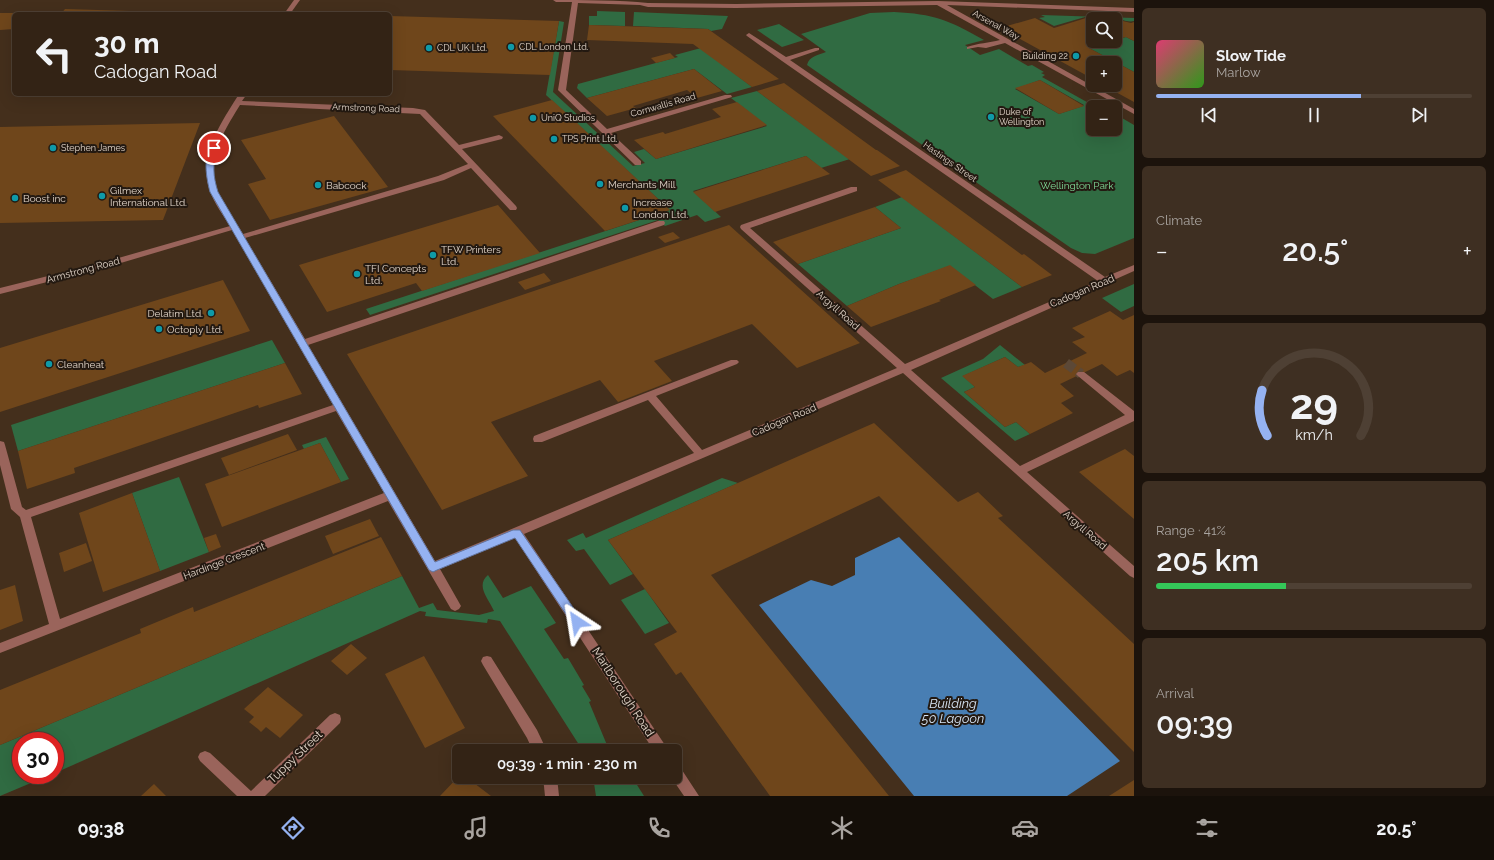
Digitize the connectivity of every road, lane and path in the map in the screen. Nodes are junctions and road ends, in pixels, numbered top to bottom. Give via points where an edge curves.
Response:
1 (297, 0) edge
2 (556, 0) edge
3 (576, 1) edge
4 (935, 2) edge
5 (1134, 10) edge
6 (288, 12) edge
7 (749, 35) dead end
8 (1006, 41) junction
9 (986, 46) junction
10 (969, 48) dead end
11 (817, 50) dead end
12 (976, 52) dead end
13 (784, 60) junction
14 (242, 96) edge
15 (728, 97) dead end
16 (237, 103) junction
17 (1134, 112) edge
18 (605, 132) junction
19 (498, 137) dead end
20 (458, 148) junction
21 (638, 164) dead end
22 (472, 165) junction
23 (854, 189) dead end
24 (513, 208) dead end
25 (661, 223) dead end
26 (235, 226) junction
27 (241, 237) junction
28 (1134, 268) edge
29 (1104, 281) junction
30 (0, 291) edge
31 (303, 343) junction
32 (734, 362) dead end
33 (904, 369) junction
34 (1081, 374) tunnel mouth
35 (650, 396) junction
36 (340, 406) junction
37 (1134, 416) edge
38 (538, 439) dead end
39 (0, 445) edge
40 (700, 455) junction
41 (1019, 471) junction
42 (391, 495) junction
43 (25, 515) junction
44 (517, 532) junction
45 (433, 567) junction
46 (1134, 573) edge
47 (455, 606) dead end
48 (56, 626) junction
49 (0, 648) edge
50 (487, 661) dead end
51 (335, 719) dead end
52 (537, 744) edge
53 (657, 744) edge
54 (205, 757) dead end
55 (682, 781) edge
56 (551, 784) edge
57 (247, 796) edge
58 (255, 796) edge
59 (552, 796) edge
60 (692, 796) edge

1 - 6 street
2 - 3 street
3 - 4 street via 736,6
3 - 18 street via 562,90
4 - 5 street
4 - 8 street, Arsenal Way
7 - 13 street, Hastings Street
8 - 9 street
8 - 17 street, Arsenal Way
9 - 10 street
9 - 12 street via 986,49
11 - 13 street
13 - 29 street, Hastings Street
14 - 16 street
15 - 18 street, Cornwallis Road
16 - 20 street, Armstrong Road via 413,110 422,112
16 - 26 street via 210,160 214,192
18 - 21 street
19 - 20 street
20 - 22 street, Armstrong Road
22 - 24 street, Armstrong Road
22 - 27 street via 441,178
23 - 33 street, Argyll Road via 744,227
25 - 31 street
26 - 27 street
26 - 30 street, Armstrong Road via 105,265
27 - 31 street
28 - 29 street, Cadogan Road
29 - 33 street, Cadogan Road
31 - 36 street
32 - 35 street
33 - 40 street, Cadogan Road
33 - 41 street, Argyll Road
34 - 37 street
35 - 38 street
35 - 40 street
36 - 42 street
36 - 43 street
37 - 41 street
39 - 43 street via 17,509
40 - 44 street, Cadogan Road
41 - 46 street, Argyll Road
42 - 45 street
42 - 48 street, Hardinge Crescent
43 - 48 street
44 - 45 street, Cadogan Road
44 - 53 street, Marlborough Road
45 - 47 street
48 - 49 street, Hardinge Crescent
50 - 52 street
51 - 58 street, Tuppy Street
54 - 57 street
55 - 60 street
56 - 59 street

